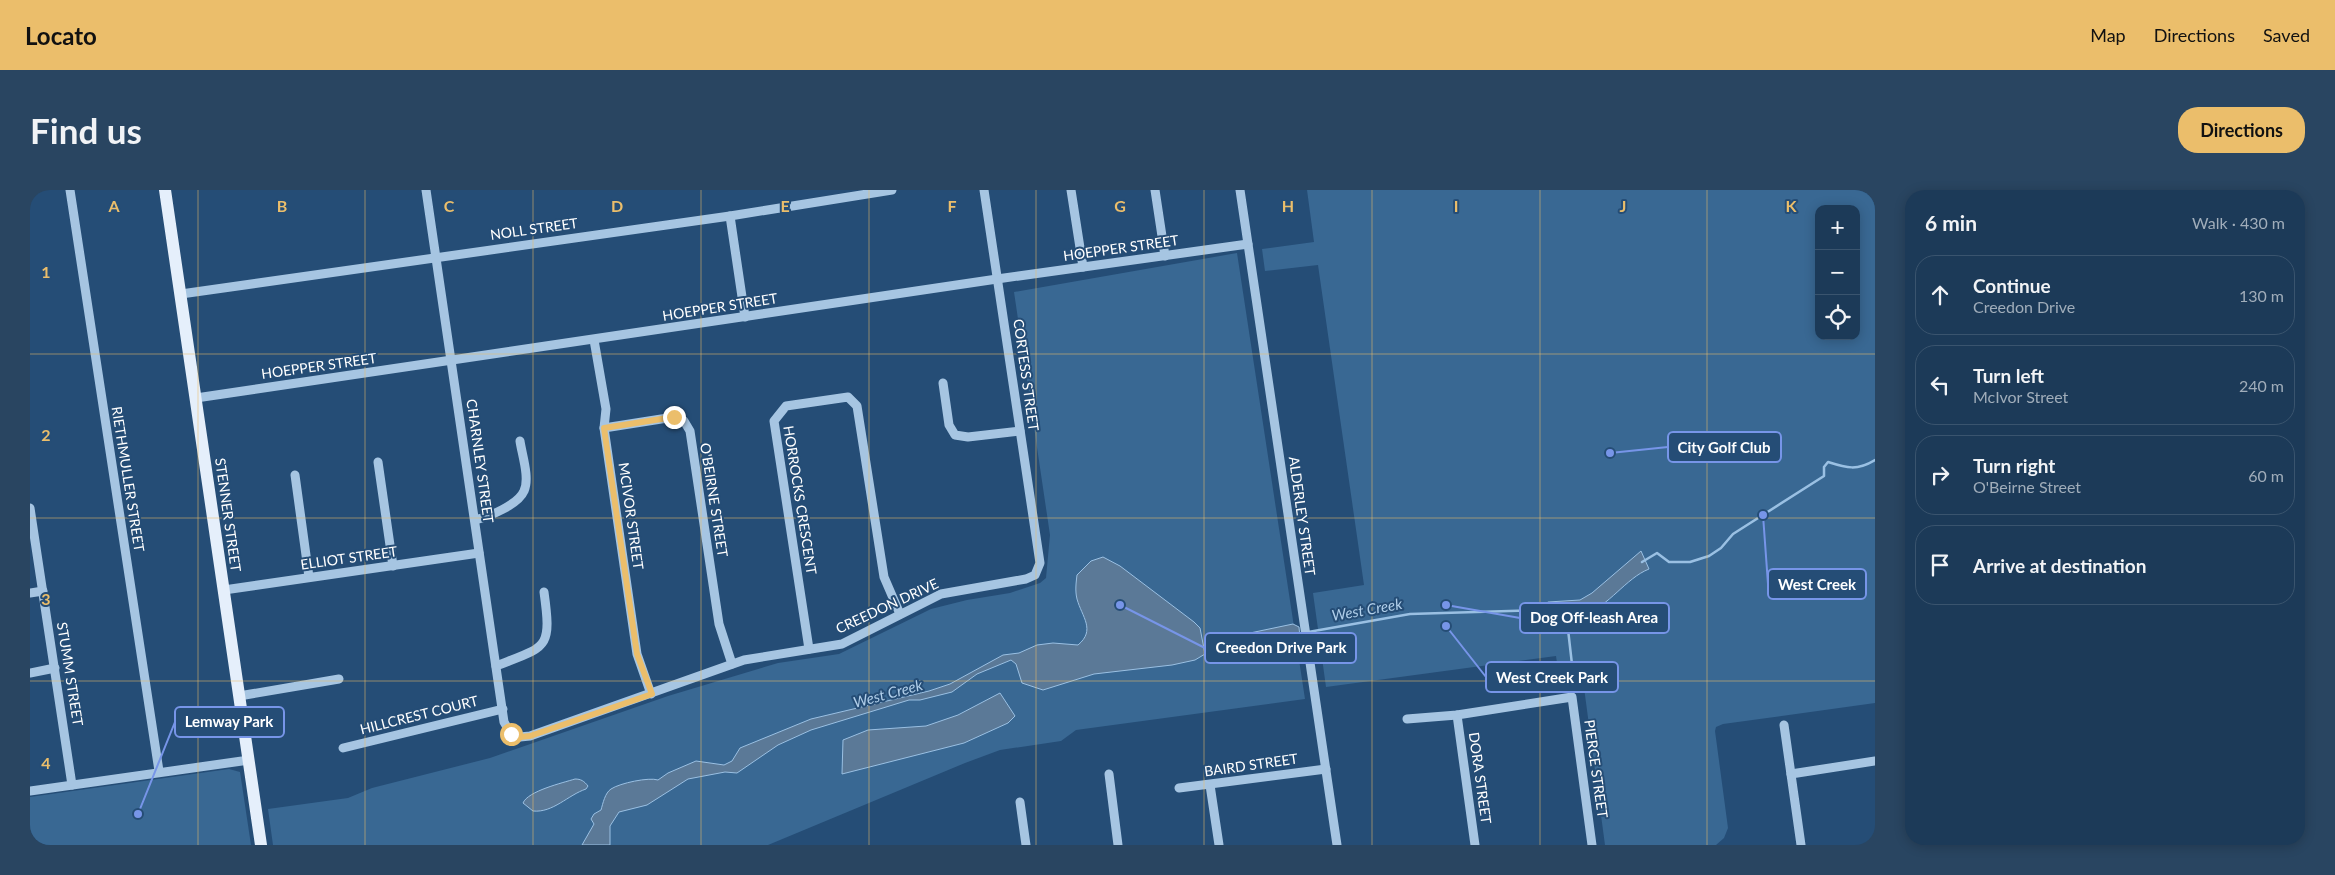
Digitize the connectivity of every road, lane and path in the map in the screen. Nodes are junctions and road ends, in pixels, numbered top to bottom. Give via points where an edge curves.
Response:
1 (70, 190) edge
2 (168, 190) edge
3 (426, 190) edge
4 (892, 190) edge
5 (984, 190) edge
6 (1071, 190) edge
7 (1155, 190) edge
8 (1240, 190) edge
9 (730, 216) junction
10 (1248, 244) junction
11 (1164, 256) junction
12 (436, 257) junction
13 (1083, 267) junction
14 (998, 279) junction
15 (180, 294) junction
16 (745, 317) junction
17 (594, 340) junction
18 (452, 360) junction
19 (943, 383) dead end
20 (196, 398) junction
21 (604, 428) junction
22 (1020, 431) junction
23 (520, 441) dead end
24 (378, 462) dead end
25 (295, 475) dead end
26 (30, 508) edge
27 (475, 520) junction
28 (479, 553) junction
29 (1040, 563) joint
30 (393, 566) junction
31 (309, 577) junction
32 (224, 590) junction
33 (43, 591) junction
34 (544, 592) dead end
35 (30, 593) edge
36 (900, 614) junction
37 (809, 650) junction
38 (732, 664) junction
39 (496, 666) junction
40 (55, 668) junction
41 (30, 673) edge
42 (339, 679) dead end
43 (652, 694) junction
44 (240, 696) junction
45 (503, 709) junction
46 (1457, 714) junction
47 (1407, 719) dead end
48 (1784, 725) dead end
49 (511, 734) joint
50 (343, 748) dead end
51 (249, 760) junction
52 (1875, 761) edge
53 (1326, 769) junction
54 (159, 771) junction
55 (1109, 774) dead end
56 (1791, 774) junction
57 (72, 784) junction
58 (1210, 785) junction
59 (1179, 788) dead end
60 (30, 791) edge
61 (1020, 802) dead end
62 (261, 845) edge
63 (1026, 845) edge
64 (1118, 845) edge
65 (1219, 845) edge
66 (1337, 845) edge
67 (1475, 845) edge
68 (1592, 845) edge
69 (1801, 845) edge

1 - 54 street, RIETHMULLER STREET
2 - 15 main road, STENNER STREET
3 - 12 street, CHARNLEY STREET
4 - 9 street, NOLL STREET
5 - 14 street, CORTESS STREET
6 - 13 street
7 - 11 street
8 - 10 street, ALDERLEY STREET
9 - 12 street, NOLL STREET
9 - 16 street
10 - 11 street, HOEPPER STREET
10 - 53 street, ALDERLEY STREET
11 - 13 street, HOEPPER STREET
12 - 15 street, NOLL STREET
12 - 18 street, CHARNLEY STREET
13 - 14 street, HOEPPER STREET
14 - 16 street, HOEPPER STREET
14 - 22 street, CORTESS STREET
15 - 20 main road, STENNER STREET
16 - 17 street, HOEPPER STREET
17 - 18 street, HOEPPER STREET
17 - 21 street, MCIVOR STREET via 606,409
18 - 20 street, HOEPPER STREET
18 - 27 street, CHARNLEY STREET
19 - 22 street via 949,425 955,435 968,437
20 - 32 main road, STENNER STREET
21 - 38 street, O'BEIRNE STREET via 674,417 684,421 690,431 719,624
21 - 43 street, MCIVOR STREET via 637,654
22 - 29 street, CORTESS STREET
23 - 27 street via 526,481 524,492 497,513
24 - 30 street
25 - 31 street
26 - 33 street, STUMM STREET
27 - 28 street, CHARNLEY STREET
28 - 30 street, ELLIOT STREET
28 - 39 street, CHARNLEY STREET
29 - 36 street, CREEDON DRIVE via 1035,574 1026,579 941,594
30 - 31 street, ELLIOT STREET
31 - 32 street, ELLIOT STREET
32 - 44 main road, STENNER STREET
33 - 35 street
33 - 40 street, STUMM STREET
34 - 39 street via 549,626 545,642 534,652
36 - 37 street, CREEDON DRIVE via 842,644
36 - 37 street, HORROCKS CRESCENT via 884,577 857,406 848,398 786,406 774,421
37 - 38 street, CREEDON DRIVE
38 - 43 street, CREEDON DRIVE
39 - 45 street, CHARNLEY STREET
40 - 41 street
40 - 57 street, STUMM STREET
42 - 44 street
43 - 49 street, CREEDON DRIVE via 530,736
44 - 51 main road, STENNER STREET
45 - 49 street, CHARNLEY STREET via 506,727
45 - 50 street, HILLCREST COURT
46 - 47 street
46 - 67 street, DORA STREET
46 - 68 street, PIERCE STREET via 1572,697
48 - 56 street
51 - 54 street
51 - 62 main road, STENNER STREET
52 - 56 street
53 - 58 street, BAIRD STREET
53 - 66 street, ALDERLEY STREET
54 - 57 street
55 - 64 street
56 - 69 street
57 - 60 street
58 - 59 street, BAIRD STREET
58 - 65 street
61 - 63 street

